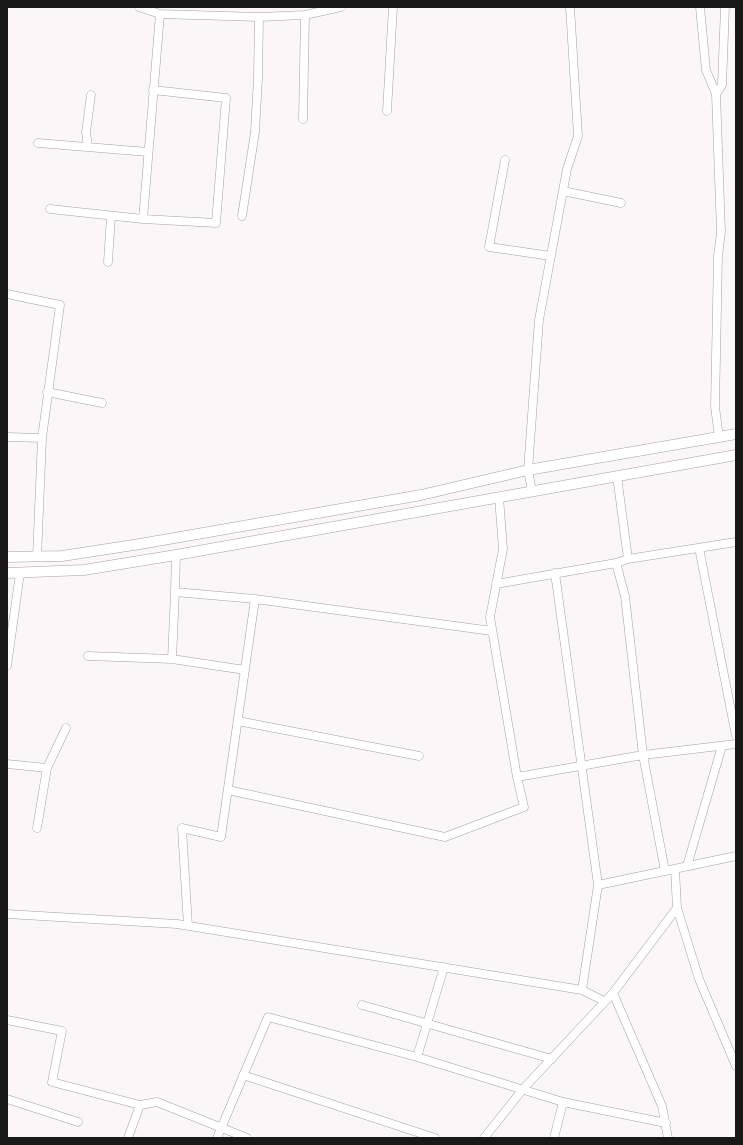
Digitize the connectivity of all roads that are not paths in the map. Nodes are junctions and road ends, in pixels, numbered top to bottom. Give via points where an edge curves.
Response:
1 (139, 7) edge
2 (222, 7) edge
3 (341, 7) edge
4 (393, 7) edge
5 (570, 7) edge
6 (700, 7) edge
7 (726, 7) edge
8 (160, 14) junction
9 (220, 16) junction
10 (305, 16) junction
11 (259, 17) junction
12 (153, 90) junction
13 (716, 94) junction
14 (91, 95) dead end
15 (387, 111) dead end
16 (303, 120) dead end
17 (38, 143) dead end
18 (88, 147) junction
19 (148, 152) junction
20 (505, 160) dead end
21 (562, 191) junction
22 (620, 203) dead end
23 (50, 209) dead end
24 (111, 216) junction
25 (242, 216) dead end
26 (143, 219) junction
27 (551, 256) junction
28 (108, 262) dead end
29 (7, 294) edge
30 (47, 392) junction
31 (102, 403) dead end
32 (736, 434) edge
33 (7, 437) edge
34 (719, 437) junction
35 (42, 438) junction
36 (736, 455) edge
37 (528, 470) junction
38 (617, 476) junction
39 (532, 491) junction
40 (499, 497) junction
41 (736, 542) edge
42 (700, 548) junction
43 (176, 555) junction
44 (7, 557) edge
45 (37, 557) junction
46 (628, 558) junction
47 (616, 563) junction
48 (7, 573) edge
49 (20, 573) junction
50 (555, 573) junction
51 (496, 584) junction
52 (175, 592) junction
53 (255, 599) junction
54 (492, 631) junction
55 (88, 656) dead end
56 (172, 659) junction
57 (7, 666) edge
58 (245, 670) junction
59 (238, 721) junction
60 (66, 728) dead end
61 (736, 736) edge
62 (736, 744) edge
63 (722, 746) junction
64 (643, 755) junction
65 (419, 756) dead end
66 (7, 764) edge
67 (580, 766) junction
68 (47, 768) junction
69 (517, 777) junction
70 (228, 790) junction
71 (37, 828) dead end
72 (736, 856) edge
73 (687, 866) junction
74 (674, 869) junction
75 (665, 871) junction
76 (598, 885) junction
77 (677, 908) junction
78 (7, 914) edge
79 (188, 926) junction
80 (444, 967) junction
81 (582, 990) junction
82 (613, 994) junction
83 (604, 1001) junction
84 (362, 1005) dead end
85 (7, 1020) edge
86 (428, 1022) junction
87 (417, 1057) junction
88 (552, 1059) junction
89 (736, 1066) edge
90 (243, 1075) junction
91 (523, 1089) junction
92 (7, 1099) edge
93 (563, 1102) junction
94 (140, 1105) junction
95 (78, 1122) dead end
96 (666, 1123) junction
97 (222, 1128) junction
98 (128, 1138) edge
99 (217, 1138) edge
100 (247, 1138) edge
101 (435, 1138) edge
102 (484, 1138) edge
103 (554, 1138) edge
104 (668, 1138) edge

1 - 8 street
2 - 9 street
3 - 10 street
4 - 15 street
5 - 21 street via 578,136
6 - 13 street via 706,70
7 - 13 street via 722,85
8 - 9 street
8 - 12 street
9 - 11 street
10 - 11 street
10 - 16 street
11 - 25 street via 255,132
12 - 19 street
12 - 26 street via 226,98 216,223
13 - 34 street via 720,232 714,406
14 - 18 street via 86,132
17 - 18 street
18 - 19 street
19 - 26 street
20 - 27 street via 489,247
21 - 22 street
21 - 27 street
23 - 24 street
24 - 26 street
24 - 28 street
27 - 37 street via 539,320
29 - 30 street via 60,305
30 - 31 street
30 - 35 street
32 - 34 street
33 - 35 street
34 - 37 street
35 - 45 street
36 - 38 street
37 - 39 street
37 - 45 street via 421,495 79,554
38 - 39 street
38 - 46 street
39 - 40 street
40 - 43 street
40 - 51 street via 503,549
41 - 42 street
42 - 46 street
42 - 61 street
43 - 49 street via 84,570
43 - 52 street
44 - 45 street
46 - 47 street
47 - 50 street
47 - 64 street via 625,596
48 - 49 street
49 - 57 street
50 - 51 street
50 - 67 street
51 - 54 street via 490,617
52 - 53 street
52 - 56 street
53 - 54 street
53 - 58 street
54 - 69 street
55 - 56 street
56 - 58 street
58 - 59 street
59 - 65 street
59 - 70 street
60 - 68 street
62 - 63 street
63 - 64 street
63 - 73 street
64 - 67 street
64 - 75 street
66 - 68 street
67 - 69 street
67 - 76 street
68 - 71 street
69 - 70 street via 524,808 445,837
70 - 79 street via 221,837 182,828
72 - 73 street
73 - 74 street
74 - 75 street
74 - 77 street
75 - 76 street
76 - 81 street
77 - 82 street
77 - 89 street via 699,979
78 - 79 street
79 - 80 street
80 - 81 street
80 - 86 street
81 - 83 street
82 - 83 street
82 - 96 street via 662,1106
83 - 88 street
84 - 86 street
85 - 94 street via 62,1031 52,1082
86 - 87 street
86 - 88 street
87 - 90 street via 268,1017
87 - 91 street
88 - 91 street
90 - 97 street
90 - 101 street
91 - 93 street
91 - 102 street
92 - 95 street
93 - 96 street
93 - 103 street
94 - 97 street via 157,1102
94 - 98 street
96 - 104 street
97 - 99 street
97 - 100 street

